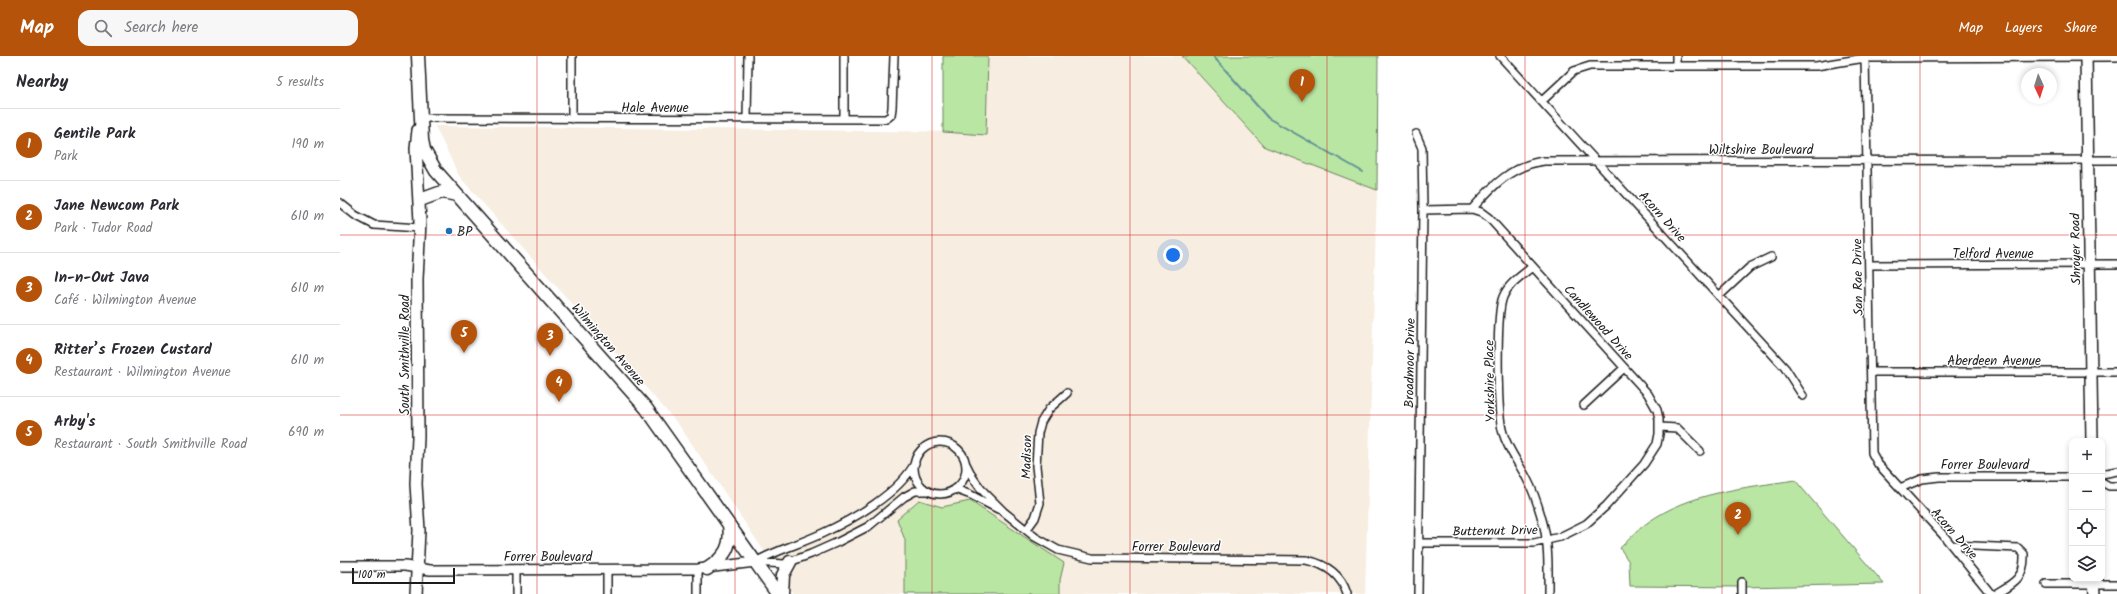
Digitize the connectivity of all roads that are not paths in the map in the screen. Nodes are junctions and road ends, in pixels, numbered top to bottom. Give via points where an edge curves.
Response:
1 (418, 56) edge
2 (572, 56) edge
3 (748, 56) edge
4 (844, 56) edge
5 (894, 56) edge
6 (1500, 56) edge
7 (1676, 56) edge
8 (1865, 57) edge
9 (2086, 57) edge
10 (2117, 57) edge
11 (1676, 66) junction
12 (1542, 101) junction
13 (420, 118) junction
14 (572, 118) junction
15 (748, 119) junction
16 (844, 119) junction
17 (1416, 134) dead end
18 (2087, 160) junction
19 (2117, 160) edge
20 (1597, 161) junction
21 (1866, 161) junction
22 (457, 195) junction
23 (420, 200) junction
24 (340, 203) edge
25 (1472, 209) junction
26 (1423, 210) junction
27 (420, 228) junction
28 (1771, 257) dead end
29 (2089, 264) junction
30 (2117, 264) edge
31 (1869, 265) junction
32 (1532, 267) junction
33 (1719, 296) junction
34 (1624, 368) junction
35 (1871, 372) junction
36 (2091, 372) junction
37 (2117, 372) edge
38 (1067, 393) dead end
39 (1803, 396) dead end
40 (1584, 405) dead end
41 (1660, 426) junction
42 (2092, 438) edge
43 (1700, 451) dead end
44 (915, 463) junction
45 (966, 464) junction
46 (2117, 471) edge
47 (2105, 473) edge
48 (2069, 477) edge
49 (2105, 484) edge
50 (2117, 486) edge
51 (1900, 488) junction
52 (955, 489) junction
53 (928, 491) junction
54 (1004, 512) junction
55 (728, 524) junction
56 (1027, 529) junction
57 (1546, 540) junction
58 (1419, 542) junction
59 (1952, 545) junction
60 (755, 562) junction
61 (790, 562) junction
62 (340, 566) edge
63 (417, 568) junction
64 (516, 568) junction
65 (607, 569) junction
66 (702, 569) junction
67 (1742, 582) dead end
68 (2046, 584) dead end
69 (2117, 584) edge
70 (2094, 586) edge
71 (416, 594) edge
72 (516, 594) edge
73 (607, 594) edge
74 (698, 594) edge
75 (778, 594) edge
76 (782, 594) edge
77 (1347, 594) edge
78 (1418, 594) edge
79 (1548, 594) edge
80 (1742, 594) edge
81 (1991, 594) edge
82 (1995, 594) edge

1 - 13 main road, Wilmington Avenue
2 - 14 street
3 - 15 street
4 - 16 street
5 - 16 street, Hale Avenue via 892,108 889,117
6 - 12 street, Acorn Drive
7 - 11 street
8 - 9 street
8 - 11 street via 1816,66
8 - 21 street, San Rae Drive
9 - 10 street
9 - 18 main road, Shroyer Road
11 - 12 street via 1582,68 1569,75
12 - 20 street, Acorn Drive
13 - 14 street, Hale Avenue
13 - 22 main road, Wilmington Avenue via 422,140 429,161
13 - 23 main road, South Smithville Road via 416,148
14 - 15 street, Hale Avenue
15 - 16 street, Hale Avenue
17 - 26 street, Broadmoor Drive via 1422,148
18 - 19 street, Wiltshire Boulevard
18 - 21 street, Wiltshire Boulevard
18 - 29 main road, Shroyer Road
20 - 21 street, Wiltshire Boulevard
20 - 25 street, Wiltshire Boulevard via 1544,161 1522,165 1508,174
20 - 33 street, Acorn Drive
21 - 31 street, San Rae Drive
22 - 23 main road via 442,192
22 - 55 main road, Wilmington Avenue via 631,390
23 - 27 main road, South Smithville Road
24 - 27 street via 374,225
25 - 26 street
25 - 32 street, Candlewood Drive via 1486,216
26 - 58 street, Broadmoor Drive
27 - 63 main road, South Smithville Road via 416,484 420,530
28 - 33 street via 1750,267
29 - 30 street, Telford Avenue
29 - 31 street, Telford Avenue
29 - 36 main road, Shroyer Road
31 - 35 street, San Rae Drive
32 - 34 street, Candlewood Drive
32 - 57 street, Yorkshire Place via 1507,290 1500,307 1499,410 1507,444 1535,496
33 - 39 street, Acorn Drive via 1785,368
34 - 40 street
34 - 41 street, Candlewood Drive via 1654,403
35 - 36 street, Aberdeen Avenue
35 - 51 street, San Rae Drive via 1872,453 1878,464
36 - 37 street, Aberdeen Avenue
36 - 42 main road, Shroyer Road
38 - 56 street, Madison via 1049,409 1040,422 1036,454 1040,503 1035,518
41 - 43 street via 1677,428
41 - 57 street, Butternut Drive via 1653,452 1606,506 1586,524 1560,537
44 - 45 street, Forrer Boulevard via 923,449 940,442 959,450
44 - 53 street via 916,478
44 - 60 street, Forrer Boulevard via 908,476 881,499 824,533 772,552
45 - 52 street via 963,481
45 - 54 street, Forrer Boulevard via 973,478
46 - 47 street
48 - 51 street, Forrer Boulevard via 1938,477 1922,479
49 - 50 street
51 - 59 street, Acorn Drive
52 - 53 street, Forrer Boulevard via 938,494
52 - 54 street, Forrer Boulevard
53 - 61 street, Forrer Boulevard via 915,491 909,494 869,526
54 - 56 street, Forrer Boulevard
55 - 60 main road, Wilmington Avenue
55 - 66 main road via 730,543 727,552 720,560
56 - 77 street, Forrer Boulevard via 1035,537 1058,550 1092,558 1314,562 1333,571
57 - 58 street, Butternut Drive via 1534,543
57 - 79 street, Yorkshire Place
58 - 78 street, Broadmoor Drive
59 - 81 street, Acorn Drive
59 - 82 street via 2018,548 2024,554 2025,564 2021,575
60 - 61 street, Forrer Boulevard
60 - 66 street, Forrer Boulevard
60 - 75 main road, Wilmington Avenue
61 - 76 main road via 783,575
62 - 63 street, Forrer Boulevard
63 - 64 street, Forrer Boulevard
63 - 71 main road, South Smithville Road
64 - 65 street, Forrer Boulevard
64 - 72 street
65 - 66 street, Forrer Boulevard
65 - 73 street
66 - 74 street
67 - 80 street
68 - 70 street
69 - 70 street

